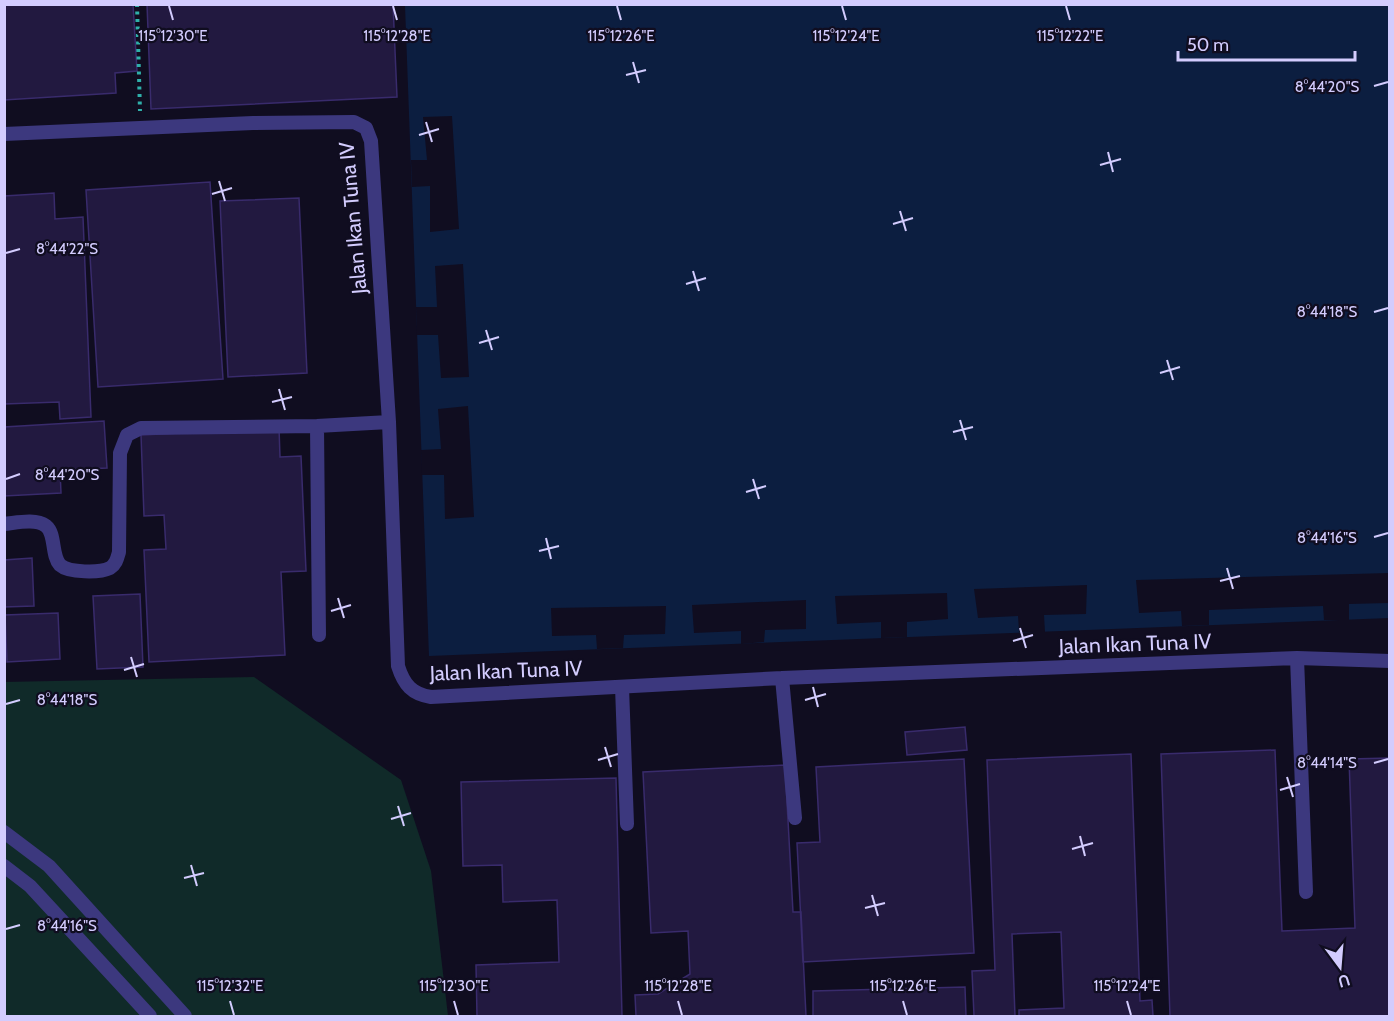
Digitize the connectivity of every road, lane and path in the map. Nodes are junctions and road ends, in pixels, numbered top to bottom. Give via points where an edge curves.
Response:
1 (137, 4) edge
2 (140, 129) junction
3 (4, 134) edge
4 (389, 422) junction
5 (317, 426) junction
6 (4, 524) edge
7 (319, 635) dead end
8 (1297, 658) junction
9 (1389, 661) edge
10 (782, 678) junction
11 (622, 687) junction
12 (795, 818) dead end
13 (627, 824) dead end
14 (4, 832) edge
15 (4, 866) edge
16 (1306, 892) dead end
17 (93, 915) junction
18 (73, 932) junction
19 (150, 1017) edge
20 (185, 1017) edge

1 - 2 path
2 - 3 lane, Jalan Ikan Tuna IV
2 - 4 lane, Jalan Ikan Tuna IV via 354,122 366,128 371,141
4 - 5 lane
4 - 11 lane, Jalan Ikan Tuna IV via 398,666 409,689 431,697
5 - 6 lane via 141,428 127,435 120,453 119,552 106,570 80,572 61,565 45,525
5 - 7 lane
8 - 9 lane, Jalan Ikan Tuna IV
8 - 10 lane, Jalan Ikan Tuna IV
8 - 16 lane
10 - 11 lane, Jalan Ikan Tuna IV
10 - 12 lane
11 - 13 lane
14 - 17 lane via 49,866
15 - 18 lane via 30,886
17 - 18 lane
17 - 20 lane
18 - 19 lane

